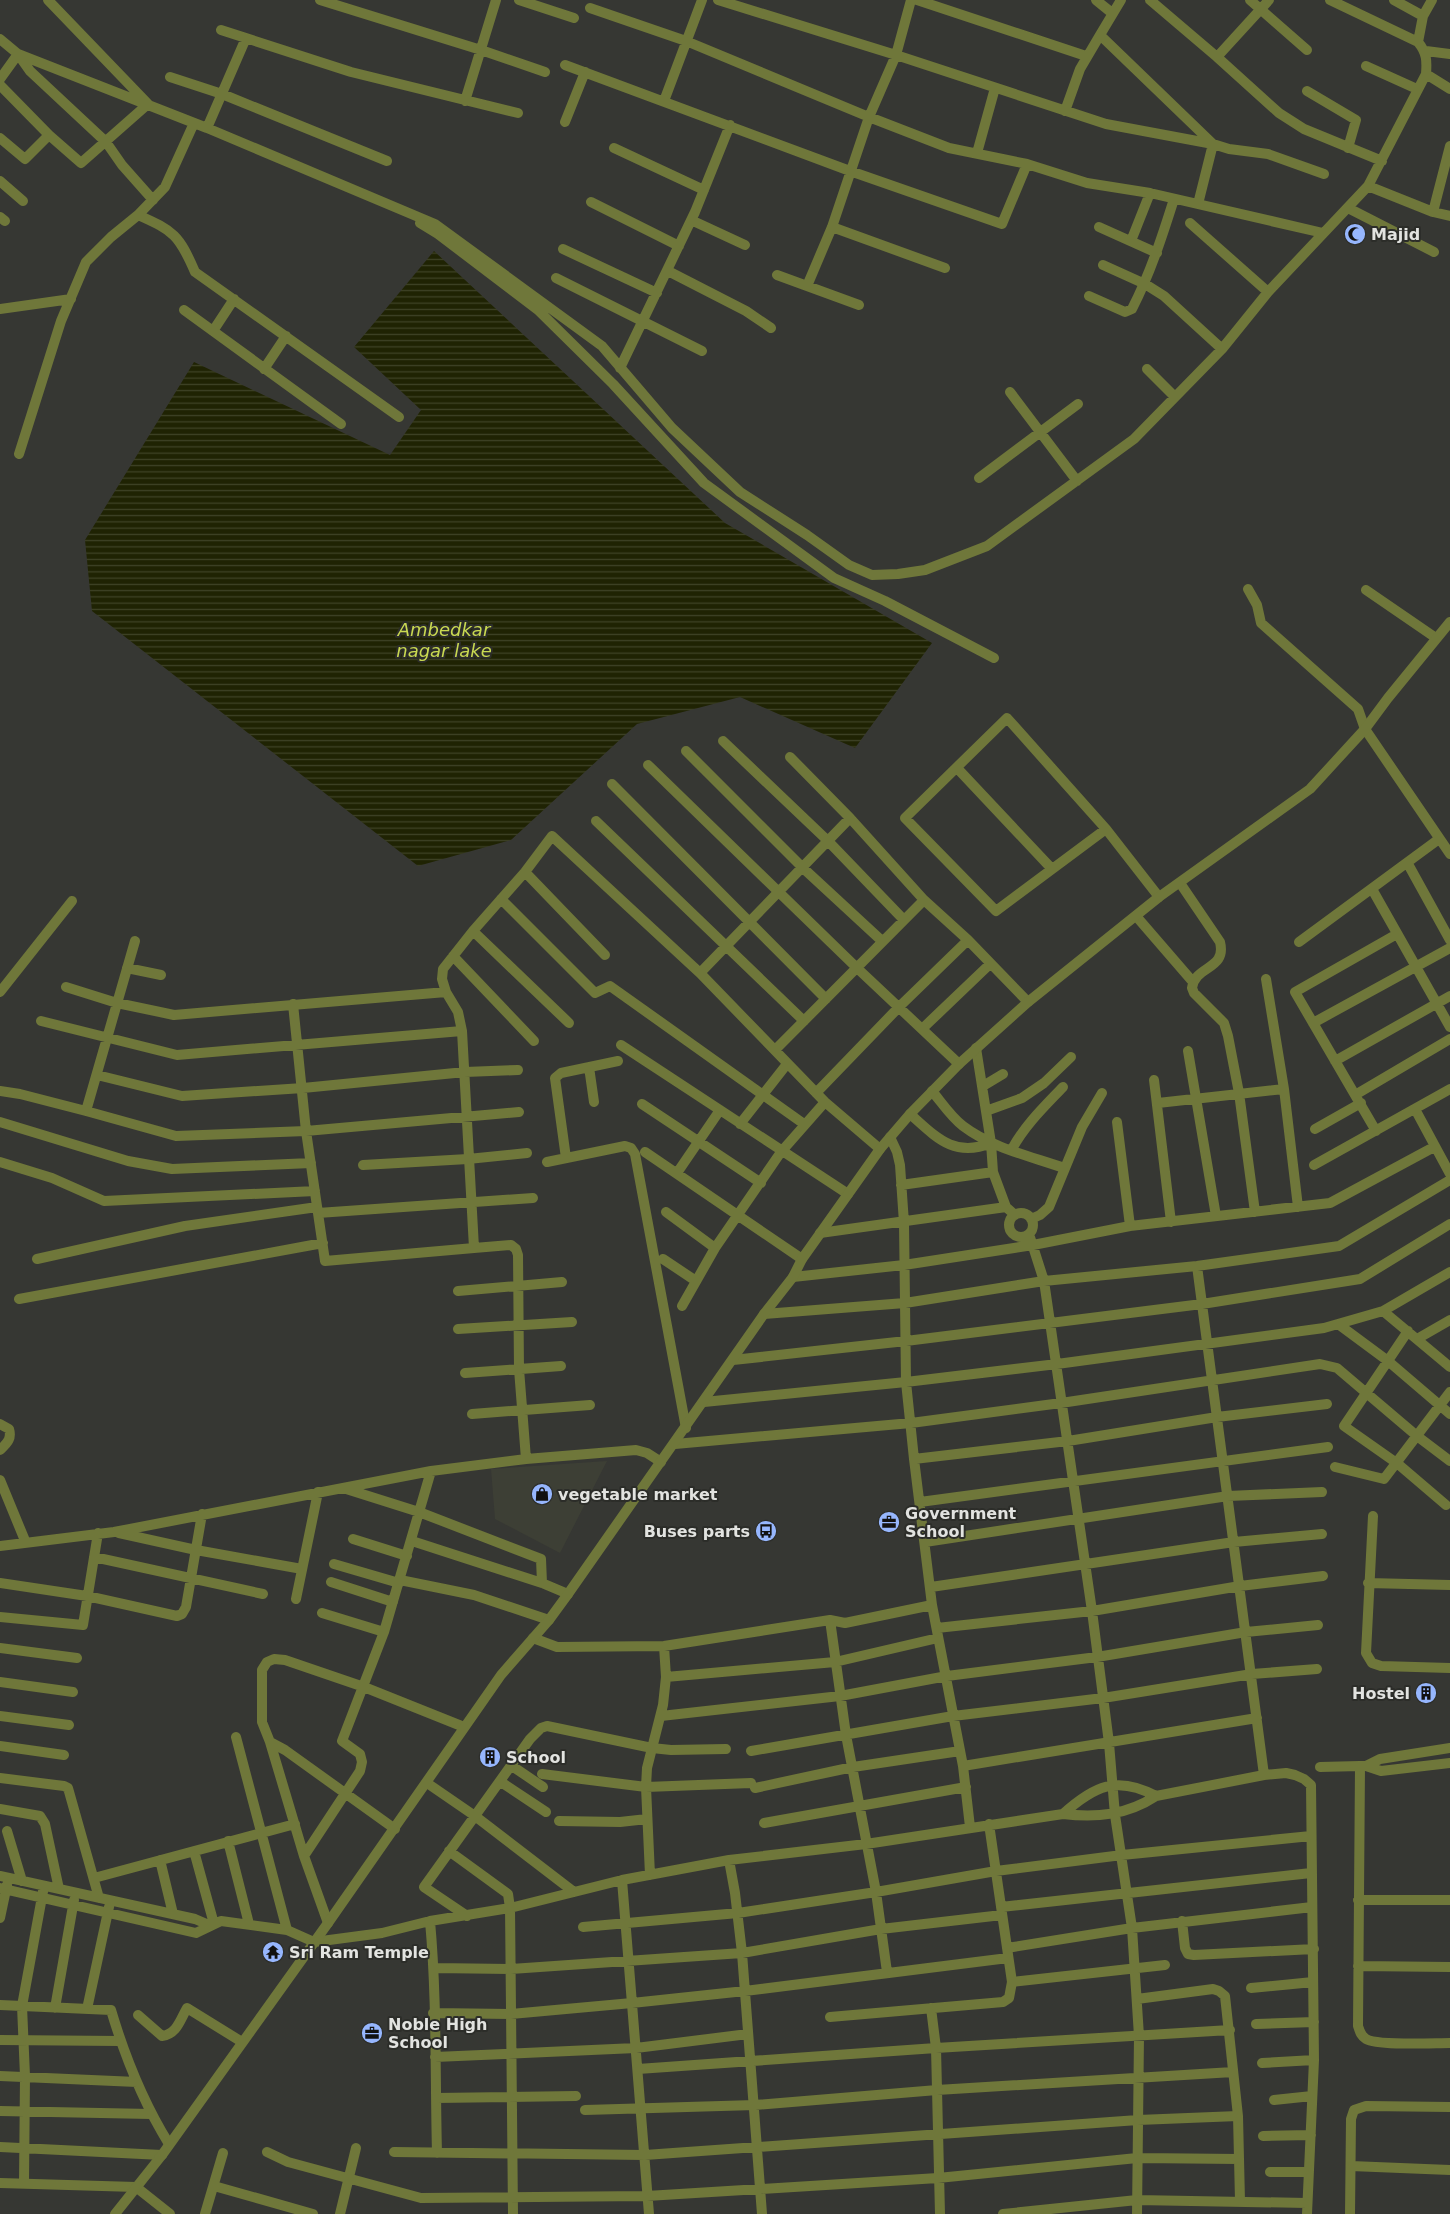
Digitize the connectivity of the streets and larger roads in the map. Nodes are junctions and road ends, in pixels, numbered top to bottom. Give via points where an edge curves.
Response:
1 (48, 0) edge
2 (320, 0) edge
3 (496, 0) edge
4 (519, 0) edge
5 (702, 0) edge
6 (718, 0) edge
7 (911, 0) edge
8 (917, 0) edge
9 (1096, 0) edge
10 (1121, 0) edge
11 (1150, 0) edge
12 (1250, 0) edge
13 (1269, 0) edge
14 (1330, 0) edge
15 (1394, 0) edge
16 (1432, 0) edge
17 (590, 8) dead end
18 (1262, 9) junction
19 (1112, 13) junction
20 (1423, 16) junction
21 (574, 18) dead end
22 (221, 30) dead end
23 (1100, 35) junction
24 (246, 38) junction
25 (0, 40) edge
26 (686, 42) junction
27 (1418, 42) junction
28 (481, 50) junction
29 (1307, 50) dead end
30 (1426, 51) junction
31 (1448, 53) edge
32 (18, 54) junction
33 (896, 55) junction
34 (1086, 56) junction
35 (1217, 57) junction
36 (565, 65) dead end
37 (1366, 66) dead end
38 (545, 72) dead end
39 (585, 72) junction
40 (1426, 74) junction
41 (170, 77) dead end
42 (0, 79) edge
43 (0, 85) edge
44 (995, 88) junction
45 (1417, 89) junction
46 (1450, 89) edge
47 (1307, 91) dead end
48 (222, 94) junction
49 (465, 101) junction
50 (664, 101) junction
51 (148, 104) junction
52 (1065, 111) junction
53 (518, 113) dead end
54 (869, 117) junction
55 (565, 122) dead end
56 (194, 123) junction
57 (730, 125) junction
58 (207, 128) junction
59 (49, 135) junction
60 (0, 138) edge
61 (106, 142) junction
62 (1213, 144) junction
63 (1450, 146) edge
64 (614, 148) dead end
65 (1348, 148) junction
66 (977, 153) junction
67 (387, 161) dead end
68 (1382, 161) junction
69 (1026, 164) junction
70 (850, 171) junction
71 (1447, 173) edge
72 (1324, 174) dead end
73 (0, 181) edge
74 (1368, 186) junction
75 (704, 190) junction
76 (1150, 193) junction
77 (153, 200) junction
78 (1174, 200) junction
79 (23, 201) dead end
80 (591, 202) dead end
81 (1198, 204) junction
82 (396, 208) junction
83 (1348, 208) junction
84 (1433, 212) junction
85 (138, 214) junction
86 (1450, 216) edge
87 (691, 220) junction
88 (1190, 224) dead end
89 (832, 227) junction
90 (1099, 227) dead end
91 (1323, 233) junction
92 (1131, 241) junction
93 (745, 245) dead end
94 (679, 246) junction
95 (563, 249) dead end
96 (1434, 252) dead end
97 (1157, 253) junction
98 (1103, 265) dead end
99 (945, 268) dead end
100 (668, 270) junction
101 (778, 275) dead end
102 (556, 278) dead end
103 (1145, 284) junction
104 (807, 286) junction
105 (1268, 292) junction
106 (657, 293) junction
107 (1089, 296) dead end
108 (71, 299) junction
109 (234, 300) junction
110 (860, 305) dead end
111 (0, 310) edge
112 (184, 310) dead end
113 (643, 322) junction
114 (771, 328) dead end
115 (213, 331) junction
116 (286, 336) junction
117 (1222, 349) junction
118 (702, 352) dead end
119 (264, 368) junction
120 (620, 368) junction
121 (1148, 369) dead end
122 (1010, 392) dead end
123 (1175, 397) junction
124 (1078, 404) dead end
125 (399, 417) dead end
126 (341, 424) dead end
127 (1040, 432) junction
128 (19, 454) dead end
129 (979, 478) dead end
130 (1077, 481) junction
131 (1248, 589) dead end
132 (1366, 590) dead end
133 (1450, 622) edge
134 (1436, 638) junction
135 (994, 658) dead end
136 (1365, 729) junction
137 (723, 741) dead end
138 (686, 752) dead end
139 (790, 757) dead end
140 (648, 765) dead end
141 (957, 768) junction
142 (612, 784) dead end
143 (850, 818) junction
144 (596, 821) dead end
145 (1106, 829) junction
146 (1439, 839) junction
147 (828, 842) junction
148 (1450, 854) edge
149 (1408, 864) junction
150 (803, 868) junction
151 (1052, 869) junction
152 (525, 872) junction
153 (1180, 883) junction
154 (1372, 889) junction
155 (779, 893) junction
156 (1159, 897) junction
157 (501, 899) junction
158 (924, 900) junction
159 (72, 901) dead end
160 (1136, 916) junction
161 (904, 920) junction
162 (751, 922) junction
163 (473, 931) junction
164 (1398, 934) junction
165 (968, 940) junction
166 (1450, 940) edge
167 (135, 941) dead end
168 (882, 941) junction
169 (1298, 942) dead end
170 (728, 947) junction
171 (1450, 948) edge
172 (605, 955) dead end
173 (453, 956) junction
174 (990, 964) junction
175 (1416, 966) junction
176 (127, 968) junction
177 (857, 968) junction
178 (700, 974) junction
179 (161, 975) dead end
180 (1266, 979) dead end
181 (1193, 982) junction
182 (66, 987) dead end
183 (0, 992) edge
184 (446, 992) junction
185 (1450, 996) edge
186 (826, 999) junction
187 (1028, 1002) junction
188 (117, 1003) junction
189 (293, 1004) junction
190 (1437, 1004) junction
191 (900, 1006) junction
192 (41, 1021) dead end
193 (804, 1021) junction
194 (569, 1023) dead end
195 (1313, 1023) junction
196 (1450, 1026) edge
197 (922, 1029) junction
198 (462, 1031) junction
199 (1450, 1038) edge
200 (107, 1039) junction
201 (534, 1041) dead end
202 (621, 1045) dead end
203 (298, 1046) junction
204 (976, 1048) junction
205 (775, 1050) junction
206 (1188, 1051) dead end
207 (1071, 1057) dead end
208 (618, 1061) dead end
209 (1335, 1061) junction
210 (787, 1064) junction
211 (959, 1064) junction
212 (589, 1067) junction
213 (518, 1070) dead end
214 (465, 1072) junction
215 (1003, 1074) dead end
216 (97, 1075) junction
217 (1154, 1080) dead end
218 (983, 1086) junction
219 (1063, 1087) dead end
220 (303, 1088) junction
221 (1284, 1089) junction
222 (1450, 1090) edge
223 (0, 1091) edge
224 (932, 1091) junction
225 (816, 1092) junction
226 (1102, 1093) dead end
227 (1239, 1093) junction
228 (762, 1096) junction
229 (1197, 1098) junction
230 (1358, 1099) junction
231 (594, 1102) dead end
232 (825, 1102) junction
233 (1158, 1103) junction
234 (642, 1104) dead end
235 (1415, 1109) junction
236 (720, 1110) junction
237 (86, 1111) junction
238 (986, 1111) junction
239 (519, 1112) dead end
240 (910, 1114) junction
241 (467, 1116) junction
242 (0, 1122) edge
243 (1117, 1122) dead end
244 (740, 1124) junction
245 (804, 1124) junction
246 (1315, 1129) dead end
247 (306, 1131) junction
248 (1376, 1131) junction
249 (890, 1137) junction
250 (698, 1141) junction
251 (991, 1143) junction
252 (1434, 1147) junction
253 (880, 1149) junction
254 (1012, 1149) junction
255 (645, 1152) dead end
256 (781, 1152) junction
257 (527, 1153) dead end
258 (566, 1158) junction
259 (468, 1159) junction
260 (0, 1162) edge
261 (547, 1162) dead end
262 (311, 1163) junction
263 (364, 1165) dead end
264 (1314, 1165) dead end
265 (1064, 1168) junction
266 (993, 1172) junction
267 (677, 1173) junction
268 (1450, 1174) edge
269 (1450, 1180) edge
270 (761, 1183) junction
271 (901, 1185) junction
272 (315, 1191) junction
273 (848, 1194) junction
274 (533, 1198) dead end
275 (470, 1202) junction
276 (1006, 1207) junction
277 (1298, 1207) junction
278 (318, 1210) junction
279 (666, 1212) dead end
280 (1255, 1212) junction
281 (1015, 1215) junction
282 (738, 1216) junction
283 (1216, 1216) junction
284 (1031, 1219) junction
285 (1171, 1222) junction
286 (904, 1223) junction
287 (1450, 1224) edge
288 (1130, 1226) junction
289 (820, 1233) junction
290 (1029, 1234) junction
291 (323, 1243) junction
292 (1033, 1245) junction
293 (474, 1248) junction
294 (715, 1248) junction
295 (36, 1259) dead end
296 (663, 1259) dead end
297 (802, 1259) junction
298 (904, 1265) junction
299 (1197, 1266) junction
300 (1450, 1272) edge
301 (793, 1277) junction
302 (696, 1281) junction
303 (1044, 1281) junction
304 (562, 1282) dead end
305 (519, 1286) junction
306 (458, 1291) dead end
307 (19, 1299) dead end
308 (905, 1303) junction
309 (1202, 1304) junction
310 (682, 1306) dead end
311 (1383, 1311) junction
312 (764, 1314) junction
313 (1450, 1320) edge
314 (572, 1322) dead end
315 (1050, 1323) junction
316 (1338, 1324) junction
317 (518, 1326) junction
318 (458, 1330) dead end
319 (1408, 1331) junction
320 (1417, 1339) junction
321 (906, 1341) junction
322 (1208, 1344) junction
323 (733, 1360) junction
324 (1388, 1361) junction
325 (1056, 1364) junction
326 (1449, 1365) edge
327 (561, 1366) dead end
328 (519, 1369) junction
329 (465, 1373) dead end
330 (906, 1382) junction
331 (1212, 1382) junction
332 (1450, 1392) edge
333 (1367, 1393) junction
334 (704, 1402) junction
335 (1061, 1403) junction
336 (1327, 1404) dead end
337 (1439, 1405) junction
338 (590, 1406) dead end
339 (521, 1411) junction
340 (472, 1414) dead end
341 (1450, 1414) edge
342 (1217, 1417) junction
343 (911, 1423) junction
344 (0, 1424) edge
345 (686, 1428) junction
346 (1417, 1436) junction
347 (1068, 1441) junction
348 (675, 1444) junction
349 (1328, 1447) dead end
350 (0, 1450) edge
351 (526, 1459) junction
352 (914, 1459) junction
353 (1223, 1460) junction
354 (1450, 1461) edge
355 (661, 1462) junction
356 (1398, 1464) junction
357 (1335, 1467) dead end
358 (431, 1471) junction
359 (0, 1480) edge
360 (1073, 1482) junction
361 (342, 1487) junction
362 (318, 1492) junction
363 (1322, 1492) dead end
364 (1228, 1496) junction
365 (920, 1502) junction
366 (1449, 1504) edge
367 (419, 1512) junction
368 (202, 1514) junction
369 (1374, 1516) dead end
370 (1079, 1520) junction
371 (114, 1532) junction
372 (98, 1533) junction
373 (1322, 1534) dead end
374 (353, 1539) dead end
375 (412, 1541) junction
376 (925, 1542) junction
377 (1234, 1542) junction
378 (26, 1543) junction
379 (0, 1546) edge
380 (196, 1550) junction
381 (407, 1556) junction
382 (94, 1557) junction
383 (1085, 1563) junction
384 (334, 1564) dead end
385 (302, 1569) junction
386 (1323, 1576) dead end
387 (190, 1577) junction
388 (331, 1582) dead end
389 (399, 1582) junction
390 (1368, 1582) junction
391 (0, 1583) edge
392 (542, 1583) junction
393 (1450, 1585) edge
394 (1240, 1586) junction
395 (931, 1587) junction
396 (263, 1594) dead end
397 (568, 1594) junction
398 (88, 1596) junction
399 (296, 1599) dead end
400 (393, 1602) junction
401 (932, 1605) junction
402 (1092, 1610) junction
403 (322, 1613) dead end
404 (0, 1617) edge
405 (549, 1620) junction
406 (830, 1620) junction
407 (1318, 1626) dead end
408 (384, 1632) junction
409 (1246, 1632) junction
410 (938, 1633) junction
411 (533, 1638) junction
412 (664, 1646) junction
413 (0, 1648) edge
414 (1097, 1657) junction
415 (77, 1658) dead end
416 (835, 1662) junction
417 (1450, 1668) edge
418 (1317, 1669) dead end
419 (1252, 1674) junction
420 (947, 1676) junction
421 (666, 1677) junction
422 (0, 1682) edge
423 (364, 1687) junction
424 (73, 1692) dead end
425 (840, 1696) junction
426 (1103, 1698) junction
427 (0, 1716) edge
428 (661, 1716) junction
429 (954, 1716) junction
430 (1257, 1718) junction
431 (69, 1725) dead end
432 (464, 1727) junction
433 (846, 1735) junction
434 (236, 1737) dead end
435 (270, 1742) junction
436 (1109, 1743) junction
437 (0, 1746) edge
438 (652, 1748) junction
439 (1450, 1748) edge
440 (726, 1749) dead end
441 (751, 1751) dead end
442 (960, 1751) junction
443 (64, 1755) dead end
444 (1450, 1763) edge
445 (512, 1766) junction
446 (963, 1766) junction
447 (1363, 1766) junction
448 (853, 1767) junction
449 (1320, 1767) dead end
450 (542, 1774) dead end
451 (1264, 1774) junction
452 (0, 1778) edge
453 (501, 1782) junction
454 (427, 1783) junction
455 (1113, 1786) junction
456 (543, 1787) dead end
457 (646, 1787) junction
458 (966, 1787) junction
459 (345, 1792) junction
460 (1156, 1796) junction
461 (860, 1807) junction
462 (0, 1809) edge
463 (546, 1812) dead end
464 (1062, 1814) junction
465 (1115, 1815) junction
466 (475, 1816) junction
467 (647, 1819) junction
468 (559, 1821) dead end
469 (764, 1823) dead end
470 (296, 1824) junction
471 (989, 1824) junction
472 (970, 1827) junction
473 (395, 1829) junction
474 (7, 1832) dead end
475 (262, 1832) junction
476 (1311, 1836) junction
477 (228, 1841) junction
478 (866, 1844) junction
479 (194, 1851) junction
480 (449, 1851) junction
481 (1122, 1855) junction
482 (304, 1856) junction
483 (160, 1860) junction
484 (729, 1860) junction
485 (996, 1871) junction
486 (1311, 1873) junction
487 (650, 1874) junction
488 (4, 1877) edge
489 (94, 1878) junction
490 (622, 1880) junction
491 (22, 1881) junction
492 (44, 1886) junction
493 (3, 1889) edge
494 (58, 1889) junction
495 (574, 1892) junction
496 (876, 1892) junction
497 (76, 1893) junction
498 (1127, 1893) junction
499 (42, 1898) junction
500 (99, 1898) junction
501 (110, 1900) junction
502 (1358, 1900) junction
503 (1450, 1900) edge
504 (74, 1905) junction
505 (1312, 1907) junction
506 (510, 1908) junction
507 (1002, 1911) junction
508 (738, 1913) junction
509 (107, 1914) junction
510 (174, 1914) junction
511 (467, 1916) junction
512 (0, 1918) edge
513 (1182, 1921) junction
514 (430, 1922) junction
515 (328, 1923) junction
516 (626, 1923) junction
517 (211, 1924) junction
518 (249, 1924) junction
519 (583, 1927) dead end
520 (1132, 1928) junction
521 (881, 1929) junction
522 (287, 1930) junction
523 (314, 1942) junction
524 (1314, 1949) junction
525 (742, 1953) junction
526 (1008, 1953) junction
527 (629, 1962) junction
528 (1166, 1964) dead end
529 (1358, 1966) junction
530 (1450, 1967) edge
531 (434, 1968) junction
532 (1135, 1968) junction
533 (510, 1969) junction
534 (886, 1972) junction
535 (1012, 1982) junction
536 (1313, 1982) junction
537 (1251, 1988) dead end
538 (745, 1992) junction
539 (1137, 1999) junction
540 (632, 2003) junction
541 (0, 2005) edge
542 (22, 2006) junction
543 (55, 2008) junction
544 (931, 2008) junction
545 (87, 2009) junction
546 (434, 2013) junction
547 (511, 2014) junction
548 (138, 2015) dead end
549 (830, 2018) dead end
550 (1314, 2022) junction
551 (1256, 2024) dead end
552 (1230, 2030) junction
553 (748, 2034) junction
554 (1139, 2036) junction
555 (0, 2040) edge
556 (24, 2041) junction
557 (120, 2041) junction
558 (242, 2042) junction
559 (1450, 2043) edge
560 (636, 2048) junction
561 (936, 2048) junction
562 (511, 2053) junction
563 (434, 2057) junction
564 (750, 2060) junction
565 (1314, 2060) junction
566 (1262, 2063) dead end
567 (638, 2069) junction
568 (1233, 2072) junction
569 (0, 2076) edge
570 (26, 2076) junction
571 (1138, 2079) junction
572 (136, 2082) junction
573 (938, 2090) junction
574 (511, 2096) junction
575 (576, 2096) dead end
576 (1312, 2096) junction
577 (436, 2098) junction
578 (1274, 2100) dead end
579 (755, 2105) junction
580 (1450, 2107) edge
581 (641, 2109) junction
582 (584, 2110) dead end
583 (0, 2111) edge
584 (25, 2112) junction
585 (150, 2114) junction
586 (1238, 2116) junction
587 (1138, 2120) junction
588 (939, 2133) junction
589 (1311, 2135) junction
590 (1263, 2136) dead end
591 (169, 2144) junction
592 (757, 2146) junction
593 (0, 2147) edge
594 (24, 2148) junction
595 (356, 2148) dead end
596 (267, 2152) dead end
597 (394, 2152) dead end
598 (223, 2153) dead end
599 (437, 2153) junction
600 (512, 2154) junction
601 (162, 2155) junction
602 (645, 2155) junction
603 (1137, 2158) junction
604 (1239, 2159) junction
605 (1351, 2166) junction
606 (1450, 2170) edge
607 (1270, 2172) dead end
608 (1309, 2172) junction
609 (938, 2178) junction
610 (348, 2179) junction
611 (0, 2183) edge
612 (24, 2183) junction
613 (214, 2186) junction
614 (136, 2187) junction
615 (761, 2190) junction
616 (648, 2196) junction
617 (512, 2197) junction
618 (1136, 2200) junction
619 (1240, 2201) junction
620 (1307, 2209) edge
621 (115, 2214) edge
622 (170, 2214) edge
623 (206, 2214) edge
624 (313, 2214) edge
625 (340, 2214) edge
626 (513, 2214) edge
627 (649, 2214) edge
628 (762, 2214) edge
629 (940, 2214) edge
630 (1004, 2214) edge
631 (1137, 2214) edge
632 (1350, 2214) edge

1 - 51 street
2 - 28 street
3 - 28 street
4 - 21 street
5 - 26 street
6 - 33 street
7 - 33 street
8 - 34 street
9 - 19 street
10 - 19 street
11 - 35 street
12 - 18 street
13 - 18 street
14 - 27 street
15 - 20 street
16 - 20 street
17 - 26 street
18 - 29 street
18 - 35 street
19 - 23 street
20 - 27 street
22 - 24 street
23 - 34 street
23 - 62 street
24 - 48 street
24 - 49 street via 351,72
25 - 32 street
26 - 50 street
26 - 54 street
27 - 30 street
28 - 38 street
28 - 49 street
30 - 31 street
30 - 40 street
32 - 42 street
32 - 51 street
32 - 61 street via 30,71
33 - 44 street
33 - 54 street
34 - 52 street
35 - 65 street via 1279,113 1304,129
36 - 39 street
37 - 45 street
39 - 50 street
39 - 55 street
40 - 45 street
40 - 46 street
41 - 48 street
43 - 59 street
44 - 52 street
44 - 66 street
45 - 68 street
47 - 65 street via 1356,120
48 - 58 street
48 - 67 street
49 - 53 street
50 - 57 street
51 - 56 street
51 - 61 street
52 - 62 street via 1106,124
54 - 66 street via 949,148
54 - 70 street
56 - 58 street
56 - 77 street via 165,187
57 - 70 street
57 - 75 street
58 - 82 street
59 - 60 street via 26,159
59 - 61 street via 81,163
61 - 77 street
62 - 72 street via 1268,154
62 - 81 street
63 - 71 street
64 - 75 street
65 - 68 street
66 - 69 street
68 - 74 street
69 - 70 street via 1002,224
69 - 76 street via 1087,183
70 - 89 street
71 - 84 street
73 - 79 street
74 - 83 street
74 - 84 street
75 - 87 street
76 - 78 street
76 - 92 street
77 - 85 street
78 - 81 street
78 - 97 street
80 - 94 street
81 - 91 street
82 - 120 street via 435,224 602,346
82 - 135 street via 438,234 538,310 614,384 704,483 834,578
83 - 91 street
83 - 96 street
84 - 86 street
85 - 108 street via 86,262
85 - 109 street via 175,234 195,272
87 - 93 street
87 - 94 street
88 - 105 street
89 - 99 street
89 - 104 street
90 - 92 street
91 - 105 street
92 - 97 street
94 - 100 street
95 - 106 street
97 - 103 street
98 - 103 street
100 - 106 street
100 - 114 street
101 - 104 street
102 - 113 street
103 - 107 street via 1132,309 1125,312
103 - 117 street via 1164,296
104 - 110 street
105 - 117 street
106 - 113 street
108 - 111 street
108 - 128 street
109 - 115 street
109 - 116 street
112 - 115 street
113 - 118 street
113 - 120 street
115 - 119 street
116 - 119 street
116 - 125 street
117 - 123 street
119 - 126 street
120 - 130 street via 672,428 740,492 849,565 872,575 925,570 987,546
121 - 123 street
122 - 127 street
123 - 130 street via 1134,439
124 - 127 street
127 - 129 street
127 - 130 street
131 - 136 street via 1257,605 1261,623 1358,709
132 - 134 street
133 - 134 street
134 - 136 street
136 - 146 street
136 - 153 street via 1310,789
137 - 147 street
138 - 150 street
139 - 143 street
140 - 155 street
141 - 145 street via 1007,718
141 - 151 street
141 - 151 street via 905,818 996,911
142 - 162 street
143 - 147 street
143 - 158 street
144 - 170 street
145 - 151 street
145 - 156 street
146 - 148 street
146 - 149 street
147 - 150 street
147 - 161 street
149 - 154 street
149 - 166 street
150 - 155 street
150 - 168 street
152 - 157 street
152 - 172 street
152 - 178 street via 552,836
153 - 156 street
153 - 181 street via 1220,942 1222,950 1217,962
154 - 164 street
154 - 169 street
155 - 162 street
155 - 177 street
156 - 160 street
157 - 163 street
157 - 228 street via 595,993 610,986
158 - 161 street
158 - 165 street
159 - 183 street
160 - 181 street
160 - 187 street
161 - 168 street
162 - 170 street
162 - 186 street
163 - 173 street
163 - 194 street
164 - 175 street
164 - 195 street via 1295,992
165 - 174 street
165 - 191 street
167 - 176 street
168 - 177 street
170 - 178 street
170 - 193 street
171 - 175 street
173 - 184 street via 443,968
173 - 201 street
174 - 187 street
174 - 197 street
175 - 190 street
175 - 195 street
176 - 179 street
176 - 188 street
177 - 186 street
177 - 191 street
178 - 205 street
180 - 221 street
181 - 227 street via 1194,993 1224,1023
182 - 188 street
184 - 189 street
184 - 198 street via 458,1012
185 - 190 street
186 - 193 street
187 - 204 street
188 - 189 street via 174,1015
188 - 200 street
189 - 203 street
190 - 196 street
190 - 209 street
191 - 197 street
191 - 225 street
192 - 200 street
193 - 205 street
195 - 209 street
197 - 211 street
198 - 203 street
198 - 214 street
199 - 230 street
200 - 203 street via 177,1055
200 - 216 street
202 - 236 street
203 - 220 street
204 - 211 street
204 - 218 street
205 - 210 street
206 - 229 street
207 - 238 street via 1044,1083 1022,1098
208 - 212 street
209 - 230 street
210 - 225 street
210 - 228 street
211 - 224 street
212 - 231 street
212 - 258 street via 560,1073 555,1078
213 - 214 street
214 - 220 street
214 - 241 street
215 - 218 street
216 - 220 street via 182,1096
216 - 237 street
217 - 233 street
218 - 238 street
219 - 254 street via 1020,1133
220 - 247 street
221 - 227 street
221 - 277 street
222 - 235 street
223 - 237 street
224 - 240 street
224 - 251 street via 962,1125
225 - 232 street
226 - 265 street
227 - 229 street
227 - 280 street
228 - 244 street
228 - 245 street
229 - 233 street
229 - 283 street
230 - 246 street
230 - 248 street
232 - 245 street
232 - 253 street
233 - 285 street
234 - 250 street
235 - 248 street
235 - 252 street
236 - 244 street
236 - 250 street
237 - 247 street via 176,1136
238 - 251 street
239 - 241 street
240 - 249 street
240 - 251 street via 938,1139 953,1146 966,1150
241 - 247 street
241 - 259 street
242 - 262 street via 128,1161 172,1169
243 - 288 street
244 - 256 street
245 - 256 street
247 - 262 street
248 - 264 street
249 - 253 street
249 - 271 street via 898,1152
250 - 267 street
250 - 270 street
251 - 254 street
251 - 266 street
252 - 268 street
252 - 277 street via 1330,1203
253 - 273 street
254 - 265 street
255 - 267 street
256 - 270 street
256 - 273 street
257 - 259 street
258 - 261 street
258 - 345 street via 625,1146 635,1154
259 - 263 street
259 - 275 street
260 - 272 street via 52,1178 104,1201
262 - 272 street
265 - 284 street via 1049,1206
266 - 271 street
266 - 276 street
267 - 282 street
269 - 299 street via 1339,1246
270 - 282 street
271 - 286 street
272 - 278 street
273 - 289 street
274 - 275 street
275 - 278 street
275 - 293 street
276 - 281 street
276 - 286 street
277 - 280 street
278 - 291 street
278 - 295 street via 185,1226
279 - 294 street
280 - 283 street
281 - 284 street via 1026,1214
281 - 290 street via 1010,1220 1011,1231 1017,1236
282 - 294 street
282 - 297 street
283 - 285 street
284 - 290 street
285 - 288 street
286 - 289 street
286 - 298 street
287 - 309 street via 1360,1279
288 - 292 street
289 - 297 street
290 - 292 street
291 - 293 street via 326,1261
291 - 307 street
292 - 298 street
292 - 303 street
293 - 305 street via 511,1245 516,1249
294 - 302 street
296 - 302 street
297 - 301 street
298 - 301 street
298 - 308 street
299 - 303 street
299 - 309 street
300 - 311 street
301 - 312 street
302 - 310 street
303 - 308 street
303 - 315 street
304 - 305 street
305 - 306 street
305 - 317 street
308 - 312 street
308 - 321 street
309 - 315 street
309 - 322 street
311 - 316 street
311 - 319 street
312 - 323 street
313 - 320 street
314 - 317 street
315 - 321 street
315 - 325 street
316 - 322 street
316 - 324 street
317 - 318 street
317 - 328 street
319 - 320 street
319 - 324 street
320 - 326 street
321 - 323 street
321 - 330 street
322 - 325 street
322 - 331 street
323 - 334 street
324 - 333 street
324 - 337 street
325 - 330 street
325 - 335 street
327 - 328 street
328 - 329 street
328 - 339 street
330 - 334 street
330 - 343 street
331 - 333 street via 1320,1364 1337,1368
331 - 335 street
331 - 342 street
332 - 337 street
333 - 346 street
333 - 356 street via 1344,1426
334 - 345 street
335 - 343 street
335 - 347 street
336 - 342 street
337 - 341 street
337 - 346 street
338 - 339 street
339 - 340 street
339 - 351 street
342 - 347 street
342 - 353 street
343 - 348 street
343 - 352 street
344 - 350 street via 8,1429 10,1435
345 - 348 street
346 - 354 street
346 - 356 street
347 - 352 street
347 - 360 street
348 - 355 street
349 - 353 street
351 - 355 street via 636,1450
351 - 358 street
352 - 365 street
353 - 360 street
353 - 364 street
355 - 397 street
356 - 357 street via 1384,1479
356 - 366 street
358 - 361 street
358 - 367 street
359 - 378 street
360 - 365 street
360 - 370 street
361 - 362 street
361 - 367 street
362 - 368 street
362 - 385 street
363 - 364 street
364 - 370 street
364 - 377 street
365 - 376 street
367 - 375 street
367 - 392 street via 540,1558
368 - 371 street
368 - 380 street
369 - 390 street
370 - 376 street
370 - 383 street
371 - 372 street
371 - 380 street
372 - 378 street
372 - 382 street
373 - 377 street
374 - 381 street
375 - 381 street
375 - 392 street
376 - 395 street
377 - 383 street
377 - 394 street
378 - 379 street
380 - 385 street
380 - 387 street
381 - 389 street
382 - 387 street
382 - 398 street
383 - 395 street
383 - 402 street
384 - 389 street
385 - 399 street
386 - 394 street
387 - 396 street
387 - 398 street via 185,1611 178,1616
388 - 400 street
389 - 400 street
389 - 405 street via 474,1595
390 - 393 street
390 - 417 street via 1366,1653 1372,1663
391 - 398 street
392 - 397 street
394 - 402 street
394 - 409 street
395 - 401 street
397 - 405 street
398 - 404 street via 83,1625
400 - 408 street
401 - 406 street via 845,1623
401 - 410 street
402 - 410 street
402 - 414 street
403 - 408 street
405 - 411 street
406 - 412 street
406 - 416 street
407 - 409 street
408 - 423 street
409 - 414 street
409 - 419 street
410 - 416 street
410 - 420 street
411 - 412 street via 557,1647
411 - 432 street via 501,1675
412 - 421 street
413 - 415 street
414 - 420 street
414 - 426 street
416 - 421 street
416 - 425 street
418 - 419 street
419 - 426 street
419 - 430 street
420 - 425 street
420 - 429 street
421 - 428 street
422 - 424 street
423 - 432 street
423 - 435 street via 285,1660 266,1662 262,1670 262,1722
423 - 459 street via 342,1741 360,1754 362,1762 360,1771
425 - 428 street
425 - 433 street
426 - 429 street
426 - 436 street
427 - 431 street
428 - 438 street
429 - 433 street
429 - 442 street
430 - 436 street
430 - 451 street
432 - 454 street
433 - 441 street
433 - 448 street
434 - 475 street
435 - 459 street
435 - 470 street
436 - 446 street
436 - 455 street
437 - 443 street
438 - 440 street
438 - 445 street via 547,1726 530,1739
438 - 457 street
439 - 447 street via 1380,1759
442 - 446 street
442 - 448 street
444 - 447 street via 1381,1771
445 - 453 street
445 - 456 street
446 - 458 street
447 - 449 street
447 - 502 street
448 - 457 street via 753,1785
448 - 461 street
450 - 457 street
451 - 460 street
451 - 476 street via 1286,1774 1308,1781
452 - 489 street via 68,1788
453 - 463 street
453 - 466 street
454 - 466 street
454 - 473 street
455 - 460 street via 1130,1785
455 - 464 street via 1088,1793
455 - 465 street
457 - 467 street
458 - 461 street
458 - 472 street
459 - 473 street
459 - 482 street
460 - 465 street
461 - 469 street
461 - 478 street
462 - 494 street via 40,1816 46,1824
464 - 465 street
464 - 471 street
465 - 481 street
466 - 480 street
466 - 495 street
467 - 468 street
467 - 487 street
470 - 475 street
470 - 482 street
471 - 472 street
471 - 485 street
472 - 478 street
473 - 515 street
474 - 491 street
475 - 477 street
475 - 522 street
476 - 481 street
476 - 486 street
477 - 479 street
477 - 518 street
478 - 484 street
478 - 496 street
479 - 483 street
479 - 517 street
480 - 506 street via 508,1894
480 - 511 street via 424,1887
481 - 485 street
481 - 498 street
482 - 515 street
483 - 489 street
483 - 510 street
484 - 487 street
484 - 508 street
485 - 496 street
485 - 507 street
486 - 498 street
486 - 505 street
487 - 490 street
488 - 491 street
488 - 493 street
489 - 500 street
490 - 495 street
490 - 516 street
491 - 492 street
492 - 494 street
492 - 499 street
493 - 499 street
493 - 512 street
494 - 497 street
495 - 506 street
496 - 508 street
496 - 521 street
497 - 500 street
497 - 504 street
498 - 507 street
498 - 520 street
499 - 504 street
499 - 542 street
500 - 501 street
501 - 509 street
501 - 510 street
502 - 503 street
502 - 529 street
504 - 509 street
504 - 543 street
505 - 513 street
505 - 524 street
506 - 511 street
506 - 533 street
507 - 521 street
507 - 526 street
508 - 516 street
508 - 525 street
509 - 517 street via 196,1934
509 - 545 street
510 - 517 street
511 - 514 street
513 - 520 street
513 - 524 street via 1188,1954
514 - 523 street via 382,1933
514 - 531 street
515 - 523 street
516 - 519 street
516 - 527 street
517 - 518 street via 221,1921
518 - 522 street
520 - 526 street
520 - 532 street
521 - 525 street
521 - 534 street
522 - 523 street
523 - 558 street
524 - 536 street
525 - 527 street
525 - 538 street
526 - 534 street
526 - 535 street
527 - 533 street
527 - 540 street
528 - 532 street
529 - 530 street
529 - 559 street via 1358,2026 1360,2034 1367,2040
531 - 533 street
531 - 546 street
532 - 535 street
532 - 539 street
533 - 547 street
534 - 538 street
535 - 544 street via 1010,1998 1003,2002
536 - 537 street
536 - 550 street
538 - 540 street
538 - 553 street
539 - 552 street via 1207,1989 1219,1991 1225,1996
539 - 554 street
540 - 547 street
540 - 560 street
541 - 542 street
542 - 543 street
542 - 556 street
543 - 545 street
544 - 549 street
544 - 561 street
545 - 557 street via 111,2010
546 - 547 street
546 - 563 street
547 - 562 street
548 - 558 street via 162,2036 170,2035 187,2008
550 - 551 street
550 - 565 street
552 - 554 street
552 - 568 street
553 - 560 street
553 - 564 street
554 - 561 street
554 - 571 street
555 - 556 street
556 - 557 street
556 - 570 street
557 - 572 street
558 - 591 street
560 - 562 street
560 - 567 street
561 - 564 street
561 - 573 street
562 - 563 street
562 - 574 street
563 - 577 street
564 - 567 street
564 - 579 street
565 - 566 street
565 - 576 street
567 - 581 street
568 - 571 street
568 - 586 street
569 - 570 street
570 - 572 street
570 - 584 street
571 - 573 street
571 - 587 street
572 - 585 street
573 - 579 street
573 - 588 street
574 - 575 street
574 - 577 street
574 - 600 street
576 - 578 street
576 - 589 street
577 - 599 street
579 - 581 street
579 - 592 street
580 - 605 street via 1366,2106 1354,2110 1351,2119
581 - 582 street
581 - 602 street
583 - 584 street
584 - 585 street
584 - 594 street
585 - 591 street
586 - 587 street
586 - 604 street
587 - 588 street
587 - 603 street
588 - 592 street
588 - 609 street
589 - 590 street
589 - 608 street
591 - 601 street
592 - 602 street
592 - 615 street
593 - 594 street
594 - 601 street
594 - 612 street
595 - 610 street
596 - 610 street via 288,2162
597 - 599 street
598 - 613 street
599 - 600 street
600 - 602 street
600 - 617 street
601 - 614 street
602 - 616 street
603 - 604 street
603 - 609 street
603 - 618 street
604 - 619 street
605 - 606 street
605 - 632 street
607 - 608 street
608 - 620 street
609 - 615 street
609 - 629 street
610 - 617 street via 421,2198
610 - 625 street
611 - 612 street
612 - 614 street
613 - 623 street
613 - 624 street
614 - 621 street
614 - 622 street
615 - 616 street
615 - 628 street
616 - 617 street
616 - 627 street
617 - 626 street
618 - 619 street
618 - 630 street
618 - 631 street
619 - 620 street

